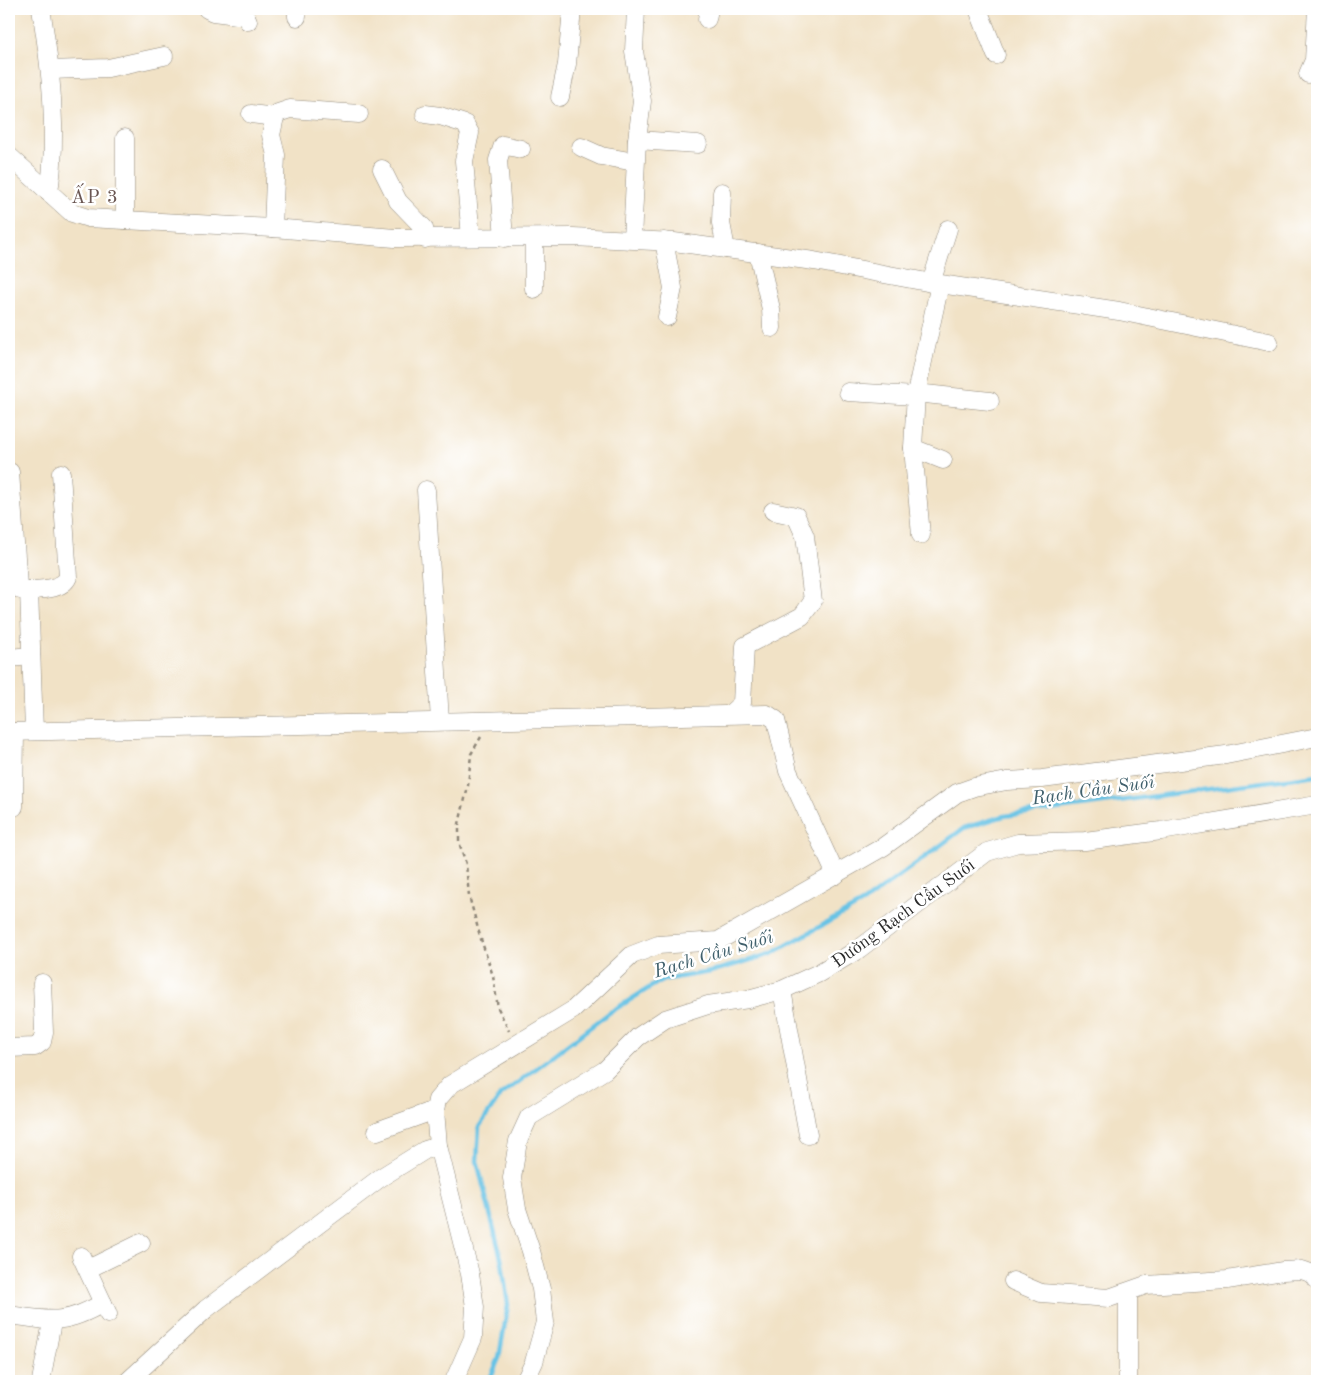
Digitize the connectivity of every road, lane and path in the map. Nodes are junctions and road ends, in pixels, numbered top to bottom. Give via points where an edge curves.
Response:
1 (41, 9) edge
2 (207, 9) edge
3 (572, 9) edge
4 (636, 9) edge
5 (978, 9) edge
6 (1317, 9) edge
7 (248, 21) dead end
8 (996, 55) dead end
9 (164, 56) dead end
10 (50, 70) junction
11 (1308, 74) dead end
12 (560, 97) dead end
13 (251, 114) dead end
14 (359, 114) dead end
15 (425, 114) dead end
16 (275, 117) junction
17 (125, 138) dead end
18 (637, 140) junction
19 (698, 144) dead end
20 (581, 147) dead end
21 (521, 149) dead end
22 (9, 156) edge
23 (636, 162) junction
24 (382, 169) dead end
25 (722, 192) dead end
26 (49, 193) junction
27 (125, 220) junction
28 (273, 228) junction
29 (948, 229) dead end
30 (471, 237) junction
31 (504, 238) junction
32 (534, 238) junction
33 (425, 239) junction
34 (632, 239) junction
35 (664, 241) junction
36 (726, 249) junction
37 (758, 253) junction
38 (936, 283) junction
39 (534, 289) dead end
40 (667, 317) dead end
41 (772, 328) dead end
42 (1269, 342) dead end
43 (848, 392) dead end
44 (916, 395) junction
45 (990, 401) dead end
46 (913, 448) junction
47 (942, 460) dead end
48 (10, 472) edge
49 (61, 473) dead end
50 (426, 490) dead end
51 (773, 511) dead end
52 (921, 535) dead end
53 (29, 590) junction
54 (31, 656) junction
55 (9, 658) edge
56 (730, 714) junction
57 (483, 720) junction
58 (440, 721) junction
59 (34, 731) junction
60 (12, 732) edge
61 (1317, 737) edge
62 (1317, 805) edge
63 (14, 807) dead end
64 (836, 875) junction
65 (42, 984) dead end
66 (782, 990) junction
67 (513, 1046) junction
68 (9, 1048) edge
69 (435, 1110) junction
70 (377, 1131) dead end
71 (808, 1135) dead end
72 (438, 1146) junction
73 (140, 1243) dead end
74 (1317, 1280) edge
75 (1013, 1281) dead end
76 (1128, 1292) junction
77 (9, 1315) edge
78 (52, 1322) junction
79 (41, 1381) edge
80 (128, 1381) edge
81 (454, 1381) edge
82 (525, 1381) edge
83 (1128, 1381) edge

1 - 10 street
2 - 7 street via 245,16
3 - 12 street
4 - 18 street via 634,51 642,101
5 - 8 street
6 - 11 street via 1314,60
9 - 10 street via 108,68
10 - 26 street via 55,158
13 - 16 street
14 - 16 street via 290,109
15 - 30 street via 465,124 470,133 464,161
16 - 28 street via 272,134 276,155
17 - 27 street
18 - 19 street
18 - 23 street
20 - 23 street via 601,156
21 - 31 street via 503,145 498,160
22 - 26 street
23 - 34 street
24 - 33 street via 398,201 424,228
25 - 36 street via 721,223
26 - 27 street via 72,213 88,218
27 - 28 street
28 - 33 street
29 - 38 street
30 - 31 street
30 - 33 street
31 - 32 street
32 - 34 street
32 - 39 street
34 - 35 street
35 - 36 street
35 - 40 street via 673,288
36 - 37 street
37 - 38 street
37 - 41 street
38 - 42 street via 1119,311
38 - 44 street
43 - 44 street
44 - 45 street
44 - 46 street
46 - 47 street
46 - 52 street
48 - 53 street via 18,586
49 - 53 street via 68,576 66,583 59,586
50 - 58 street
51 - 56 street via 796,516 802,530 813,601 802,616 746,646 742,663 742,703
53 - 54 street
54 - 55 street
54 - 59 street
56 - 57 street
56 - 64 street via 767,714 776,720 788,771
57 - 58 street
57 - 67 path via 479,742 471,754 459,842 498,1008 508,1024
58 - 59 street
59 - 60 street
60 - 63 street
61 - 64 street via 1226,755 974,787 957,793 883,847
62 - 66 street, Đường Rạch Cầu Suối via 1085,841 1018,843 987,852 859,949
64 - 67 street via 718,941 658,945 632,954 573,1010
65 - 68 street via 42,1042 35,1047
66 - 71 street
66 - 82 street, Đường Rạch Cầu Suối via 708,1005 665,1019 638,1037 605,1070 529,1117 518,1141 512,1178 517,1210 541,1289 545,1322
67 - 69 street via 450,1086 437,1100
69 - 70 street
69 - 72 street
72 - 80 street via 425,1150 380,1178 206,1308
72 - 81 street via 470,1274 475,1308 473,1338
73 - 78 street via 84,1262 106,1309
74 - 76 street via 1313,1274 1302,1270 1227,1280 1146,1285
75 - 76 street via 1041,1293 1109,1298
76 - 83 street
77 - 78 street
78 - 79 street

